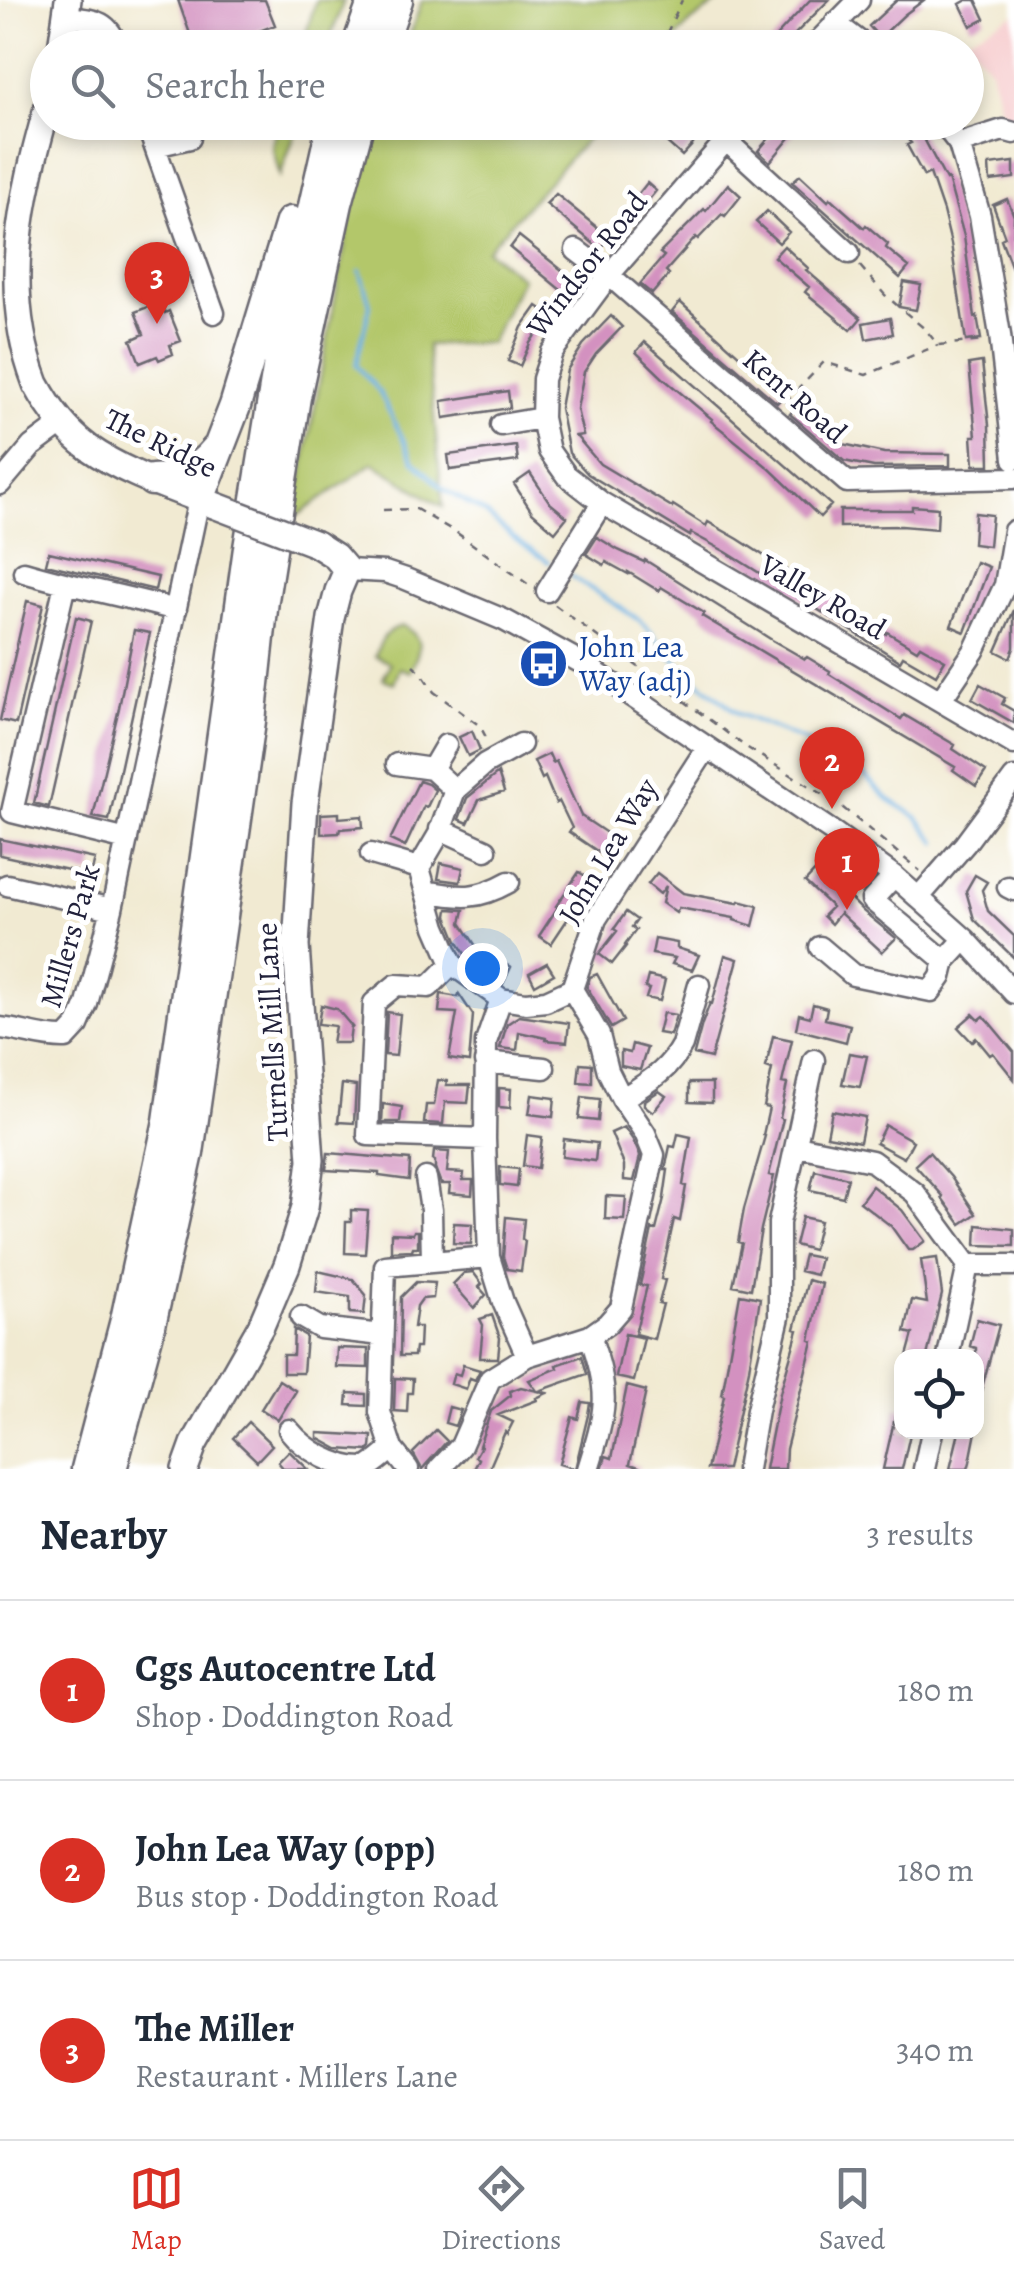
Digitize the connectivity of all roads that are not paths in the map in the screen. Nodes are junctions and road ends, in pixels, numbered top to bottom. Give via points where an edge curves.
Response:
1 (374, 0) edge
2 (396, 0) edge
3 (859, 0) edge
4 (67, 8) edge
5 (835, 23) junction
6 (109, 30) edge
7 (364, 30) edge
8 (386, 30) edge
9 (829, 30) edge
10 (844, 30) edge
11 (1014, 133) edge
12 (984, 136) edge
13 (38, 140) edge
14 (152, 140) edge
15 (181, 140) edge
16 (324, 140) edge
17 (328, 140) edge
18 (354, 140) edge
19 (726, 140) joint
20 (956, 140) edge
21 (971, 140) edge
22 (959, 144) junction
23 (154, 146) junction
24 (576, 250) dead end
25 (849, 253) road end
26 (5, 264) edge
27 (610, 275) junction
28 (214, 312) dead end
29 (542, 418) junction
30 (63, 423) junction
31 (500, 425) dead end
32 (219, 446) junction
33 (1014, 459) edge
34 (1014, 478) edge
35 (152, 480) junction
36 (0, 484) edge
37 (206, 502) junction
38 (602, 503) junction
39 (1014, 531) edge
40 (347, 570) junction
41 (24, 572) dead end
42 (65, 584) junction
43 (543, 593) road end
44 (176, 610) junction
45 (941, 700) junction
46 (521, 744) dead end
47 (1014, 744) edge
48 (446, 745) dead end
49 (706, 749) junction
50 (397, 764) dead end
51 (432, 769) junction
52 (1014, 778) edge
53 (9, 784) edge
54 (455, 790) junction
55 (440, 829) junction
56 (127, 840) junction
57 (486, 850) dead end
58 (370, 854) dead end
59 (419, 868) junction
60 (894, 876) junction
61 (509, 882) dead end
62 (7, 885) dead end
63 (926, 889) junction
64 (426, 892) junction
65 (112, 909) junction
66 (965, 939) junction
67 (820, 947) dead end
68 (945, 961) junction
69 (452, 964) junction
70 (699, 984) dead end
71 (572, 989) junction
72 (1014, 993) edge
73 (501, 1000) junction
74 (0, 1028) edge
75 (814, 1060) dead end
76 (486, 1062) junction
77 (544, 1068) dead end
78 (622, 1099) junction
79 (485, 1139) junction
80 (796, 1146) junction
81 (426, 1178) dead end
82 (489, 1257) junction
83 (432, 1262) junction
84 (968, 1265) junction
85 (1014, 1265) edge
86 (301, 1317) dead end
87 (382, 1335) junction
88 (590, 1336) junction
89 (950, 1349) edge
90 (527, 1356) junction
91 (288, 1430) dead end
92 (930, 1439) edge
93 (392, 1449) junction
94 (86, 1469) edge
95 (112, 1469) edge
96 (185, 1469) edge
97 (408, 1469) edge
98 (439, 1469) edge
99 (588, 1469) edge
100 (747, 1469) edge
101 (924, 1469) edge

1 - 7 highway
2 - 8 highway
3 - 5 street
4 - 6 street
5 - 9 street
5 - 10 street
11 - 12 street
13 - 26 main road, The Ridge
14 - 23 street
15 - 23 street
16 - 32 highway
17 - 94 highway via 280,357 249,548 169,1122
18 - 95 highway via 295,396 188,1153
19 - 25 street
19 - 27 street, Windsor Road
20 - 22 street
21 - 22 street
22 - 33 street via 980,216
23 - 28 street
24 - 27 street, Kent Road
26 - 30 main road, The Ridge via 20,351
27 - 29 street, Windsor Road via 552,352
27 - 34 street, Kent Road via 847,482
29 - 31 street
29 - 38 street, Windsor Road via 549,451
30 - 35 main road, The Ridge via 102,456
30 - 36 street
32 - 35 highway via 186,474
32 - 37 highway
35 - 37 main road, The Ridge
37 - 40 main road, The Ridge, bridge via 316,544
37 - 44 street, Millers Park
38 - 43 street
38 - 45 street, Valley Road
39 - 45 street via 1004,585 974,651
40 - 49 street via 385,572 504,620
40 - 96 main road, Turnells Mill Lane via 331,618 305,803 296,946 311,1160 306,1207 261,1326
41 - 42 street
42 - 44 street
42 - 53 street, Millers Park
44 - 56 street, Millers Park
45 - 47 street, Valley Road
46 - 54 street
48 - 51 street
49 - 60 street
49 - 71 street, John Lea Way via 596,918
50 - 51 street
51 - 54 street
52 - 63 street
53 - 56 street, Millers Park via 12,812
54 - 55 street
55 - 57 street
55 - 59 street
56 - 65 street, Millers Park
58 - 59 street
59 - 64 street
60 - 63 street
60 - 68 street via 872,900
61 - 64 street via 474,897
62 - 65 street
63 - 66 street
64 - 69 street
65 - 74 street, Millers Park via 86,1004 66,1038
66 - 68 street
66 - 72 street
67 - 68 street via 852,975 931,991
69 - 73 street
69 - 79 street via 429,987 396,985 374,1003 368,1135
70 - 78 street via 682,1046 669,1067
71 - 73 street via 546,1002
71 - 78 street via 599,1035
73 - 76 street
75 - 80 street
76 - 77 street
76 - 79 street
78 - 88 street via 654,1155 620,1308
79 - 82 street
80 - 84 street via 872,1161 915,1193
80 - 100 street via 779,1223 779,1317
81 - 83 street
82 - 83 street
82 - 90 street
83 - 87 street via 385,1266
84 - 85 street
84 - 89 street
86 - 87 street via 330,1331
87 - 93 street via 380,1412
88 - 90 street
88 - 99 street via 606,1392
90 - 98 street via 490,1380 461,1446
91 - 93 street via 340,1468 367,1468
92 - 101 street
93 - 97 street

